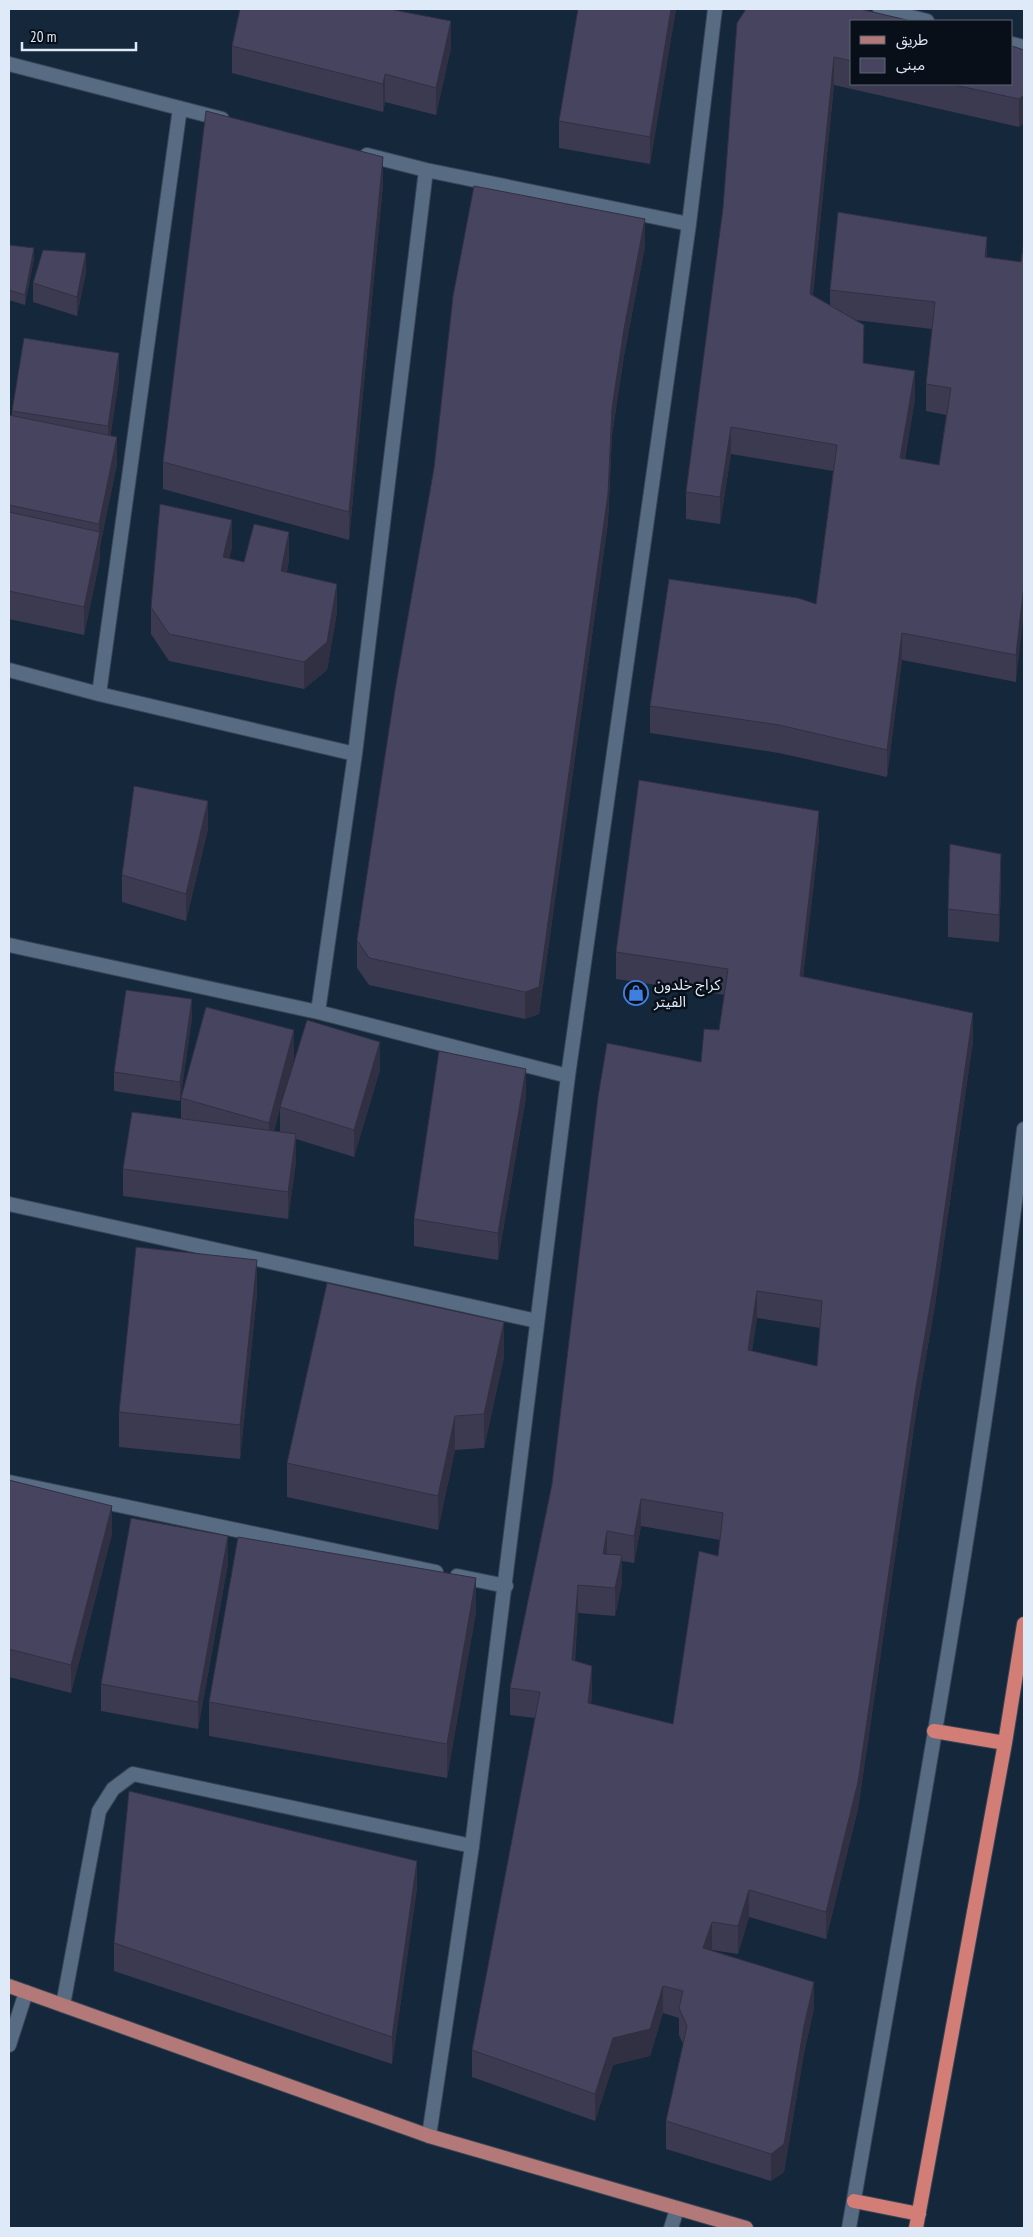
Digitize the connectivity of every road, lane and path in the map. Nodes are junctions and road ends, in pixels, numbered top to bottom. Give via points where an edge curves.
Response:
1 (714, 9) edge
2 (880, 9) edge
3 (923, 20) edge
4 (9, 64) edge
5 (180, 108) junction
6 (236, 123) edge
7 (350, 151) edge
8 (426, 170) junction
9 (689, 224) junction
10 (9, 670) edge
11 (99, 694) junction
12 (355, 754) junction
13 (9, 945) edge
14 (318, 1012) junction
15 (568, 1076) junction
16 (1024, 1130) edge
17 (9, 1204) edge
18 (537, 1321) junction
19 (9, 1482) edge
20 (506, 1586) junction
21 (1024, 1624) edge
22 (934, 1731) junction
23 (1005, 1742) junction
24 (472, 1846) junction
25 (9, 1986) edge
26 (26, 1992) junction
27 (63, 2005) junction
28 (9, 2044) edge
29 (429, 2136) junction
30 (854, 2201) junction
31 (677, 2209) junction
32 (919, 2214) junction
33 (671, 2228) edge
34 (746, 2228) edge
35 (849, 2228) edge
36 (916, 2228) edge

1 - 9 street
2 - 3 street
4 - 5 street
5 - 6 street
5 - 11 street
7 - 8 street
8 - 9 street
8 - 12 street
9 - 15 street
10 - 11 street
11 - 12 street
12 - 14 street
13 - 14 street
14 - 15 street
15 - 18 street
16 - 22 street via 1003,1307
17 - 18 street
18 - 20 street
19 - 20 street
20 - 24 street
21 - 23 highway
22 - 23 highway
22 - 30 street
23 - 32 highway
24 - 27 street via 133,1774 113,1789 99,1811
24 - 29 street
25 - 26 main road
26 - 27 main road
26 - 28 street
27 - 29 main road
29 - 31 main road
30 - 32 highway
30 - 35 street
31 - 33 street
31 - 34 main road
32 - 36 highway

